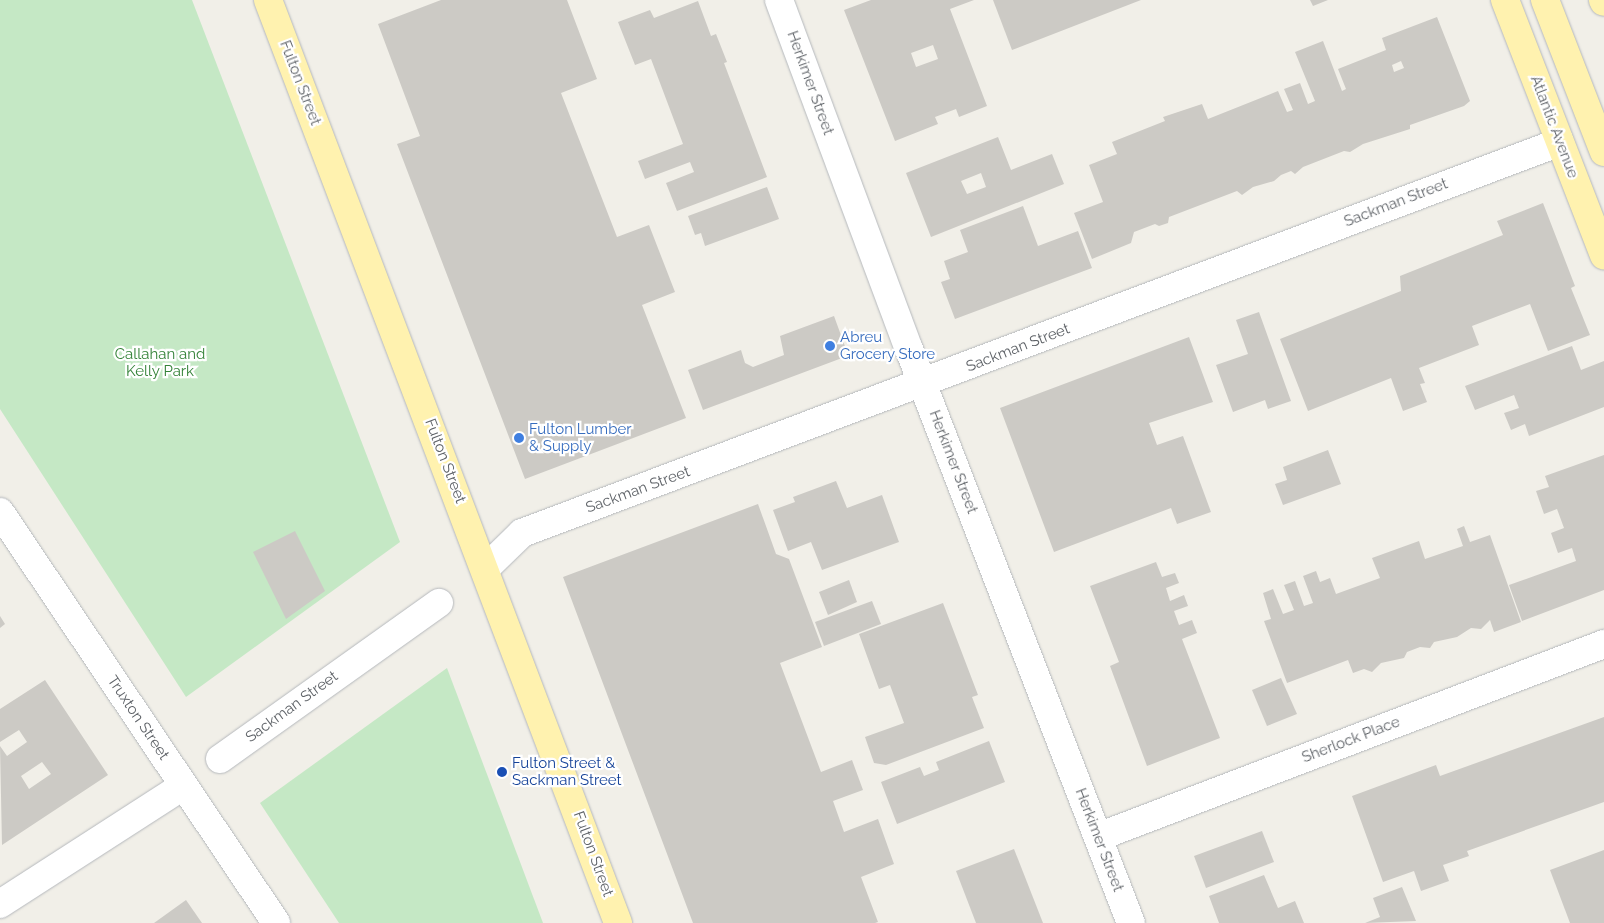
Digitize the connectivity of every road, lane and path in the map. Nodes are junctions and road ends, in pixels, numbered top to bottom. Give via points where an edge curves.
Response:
1 (268, 0) edge
2 (779, 0) edge
3 (1505, 0) edge
4 (1545, 0) edge
5 (1560, 142) junction
6 (1604, 152) edge
7 (1604, 255) edge
8 (923, 384) junction
9 (0, 512) edge
10 (486, 568) junction
11 (439, 603) dead end
12 (1604, 644) edge
13 (220, 759) dead end
14 (183, 786) junction
15 (1098, 837) junction
16 (0, 904) edge
17 (276, 923) edge
18 (618, 923) edge
19 (1131, 923) edge

1 - 10 main road, Fulton Street
2 - 8 street, Herkimer Street
3 - 5 main road, Atlantic Avenue
4 - 6 main road
5 - 7 main road, Atlantic Avenue
5 - 8 street, Sackman Street
8 - 10 street, Sackman Street via 522,533
8 - 15 street, Herkimer Street
9 - 14 street, Truxton Street
10 - 18 main road, Fulton Street
11 - 13 street, Sackman Street
12 - 15 street, Sherlock Place
14 - 16 street
14 - 17 street, Truxton Street
15 - 19 street, Herkimer Street

